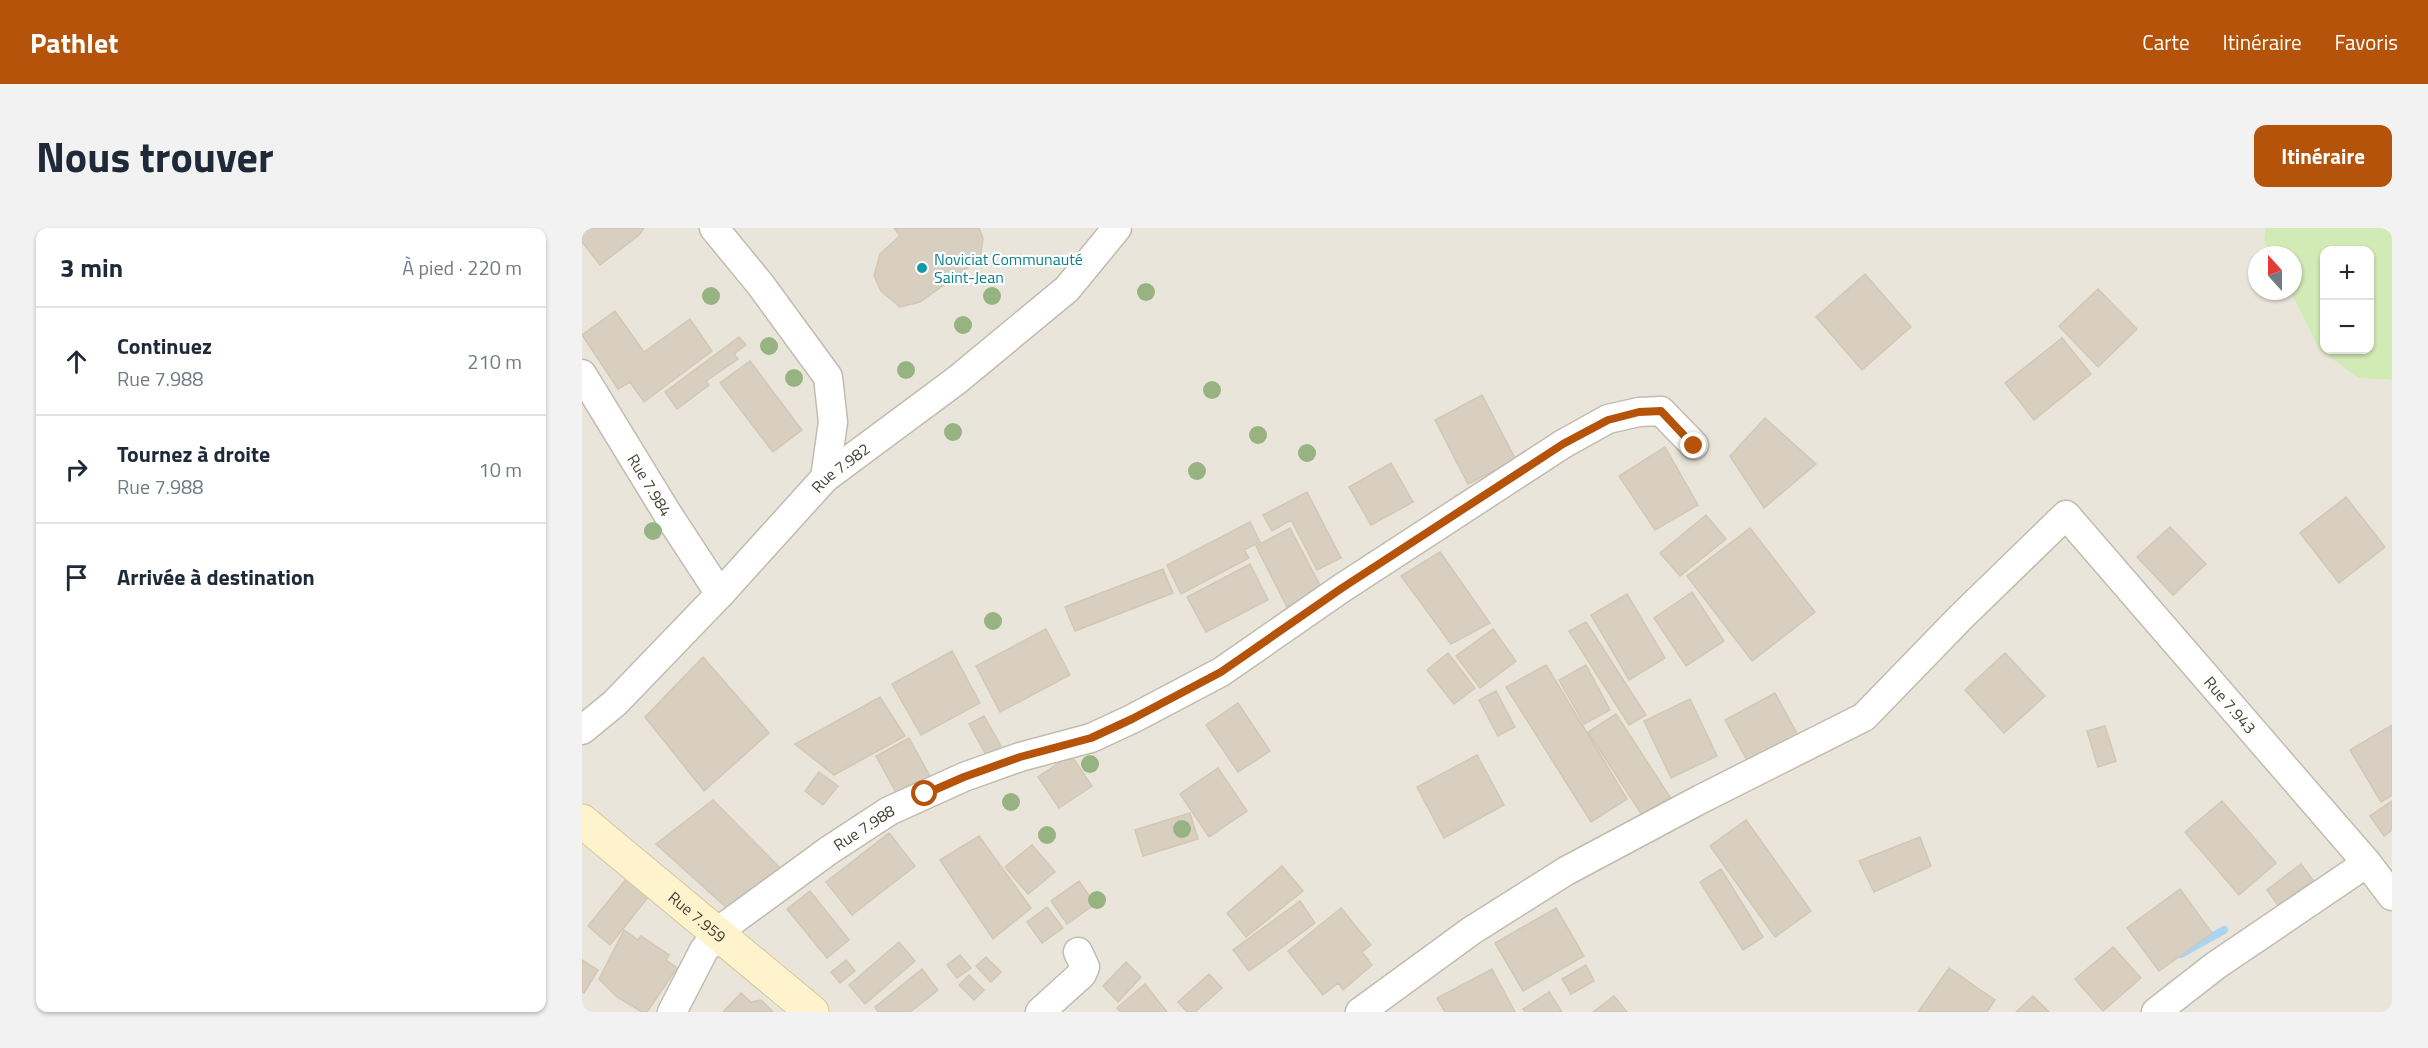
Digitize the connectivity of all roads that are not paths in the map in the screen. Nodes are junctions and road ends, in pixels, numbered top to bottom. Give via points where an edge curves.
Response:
1 (714, 228) edge
2 (1117, 228) edge
3 (582, 374) edge
4 (1694, 446) dead end
5 (825, 478) junction
6 (720, 594) junction
7 (582, 730) edge
8 (582, 821) edge
9 (2367, 863) junction
10 (2392, 896) edge
11 (719, 933) junction
12 (1077, 952) dead end
13 (672, 1012) edge
14 (812, 1012) edge
15 (1040, 1012) edge
16 (1360, 1012) edge
17 (2156, 1012) edge

1 - 5 street via 828,377 833,422
2 - 5 street, Rue 7.982 via 1067,289 957,380
3 - 6 street, Rue 7.984
4 - 11 street, Rue 7.988 via 1661,411 1608,420 1466,506 1221,672 1091,738 964,777 889,812
5 - 6 street, Rue 7.982
6 - 7 street, Rue 7.982 via 615,703
8 - 11 street, Rue 7.959
9 - 10 street, Rue 7.943
9 - 16 street, Rue 7.943 via 2066,514 1864,717 1566,871 1472,931
9 - 17 street via 2215,966
11 - 13 street, Rue 7.988 via 704,950
11 - 14 street, Rue 7.959
12 - 15 street via 1085,966 1082,974

